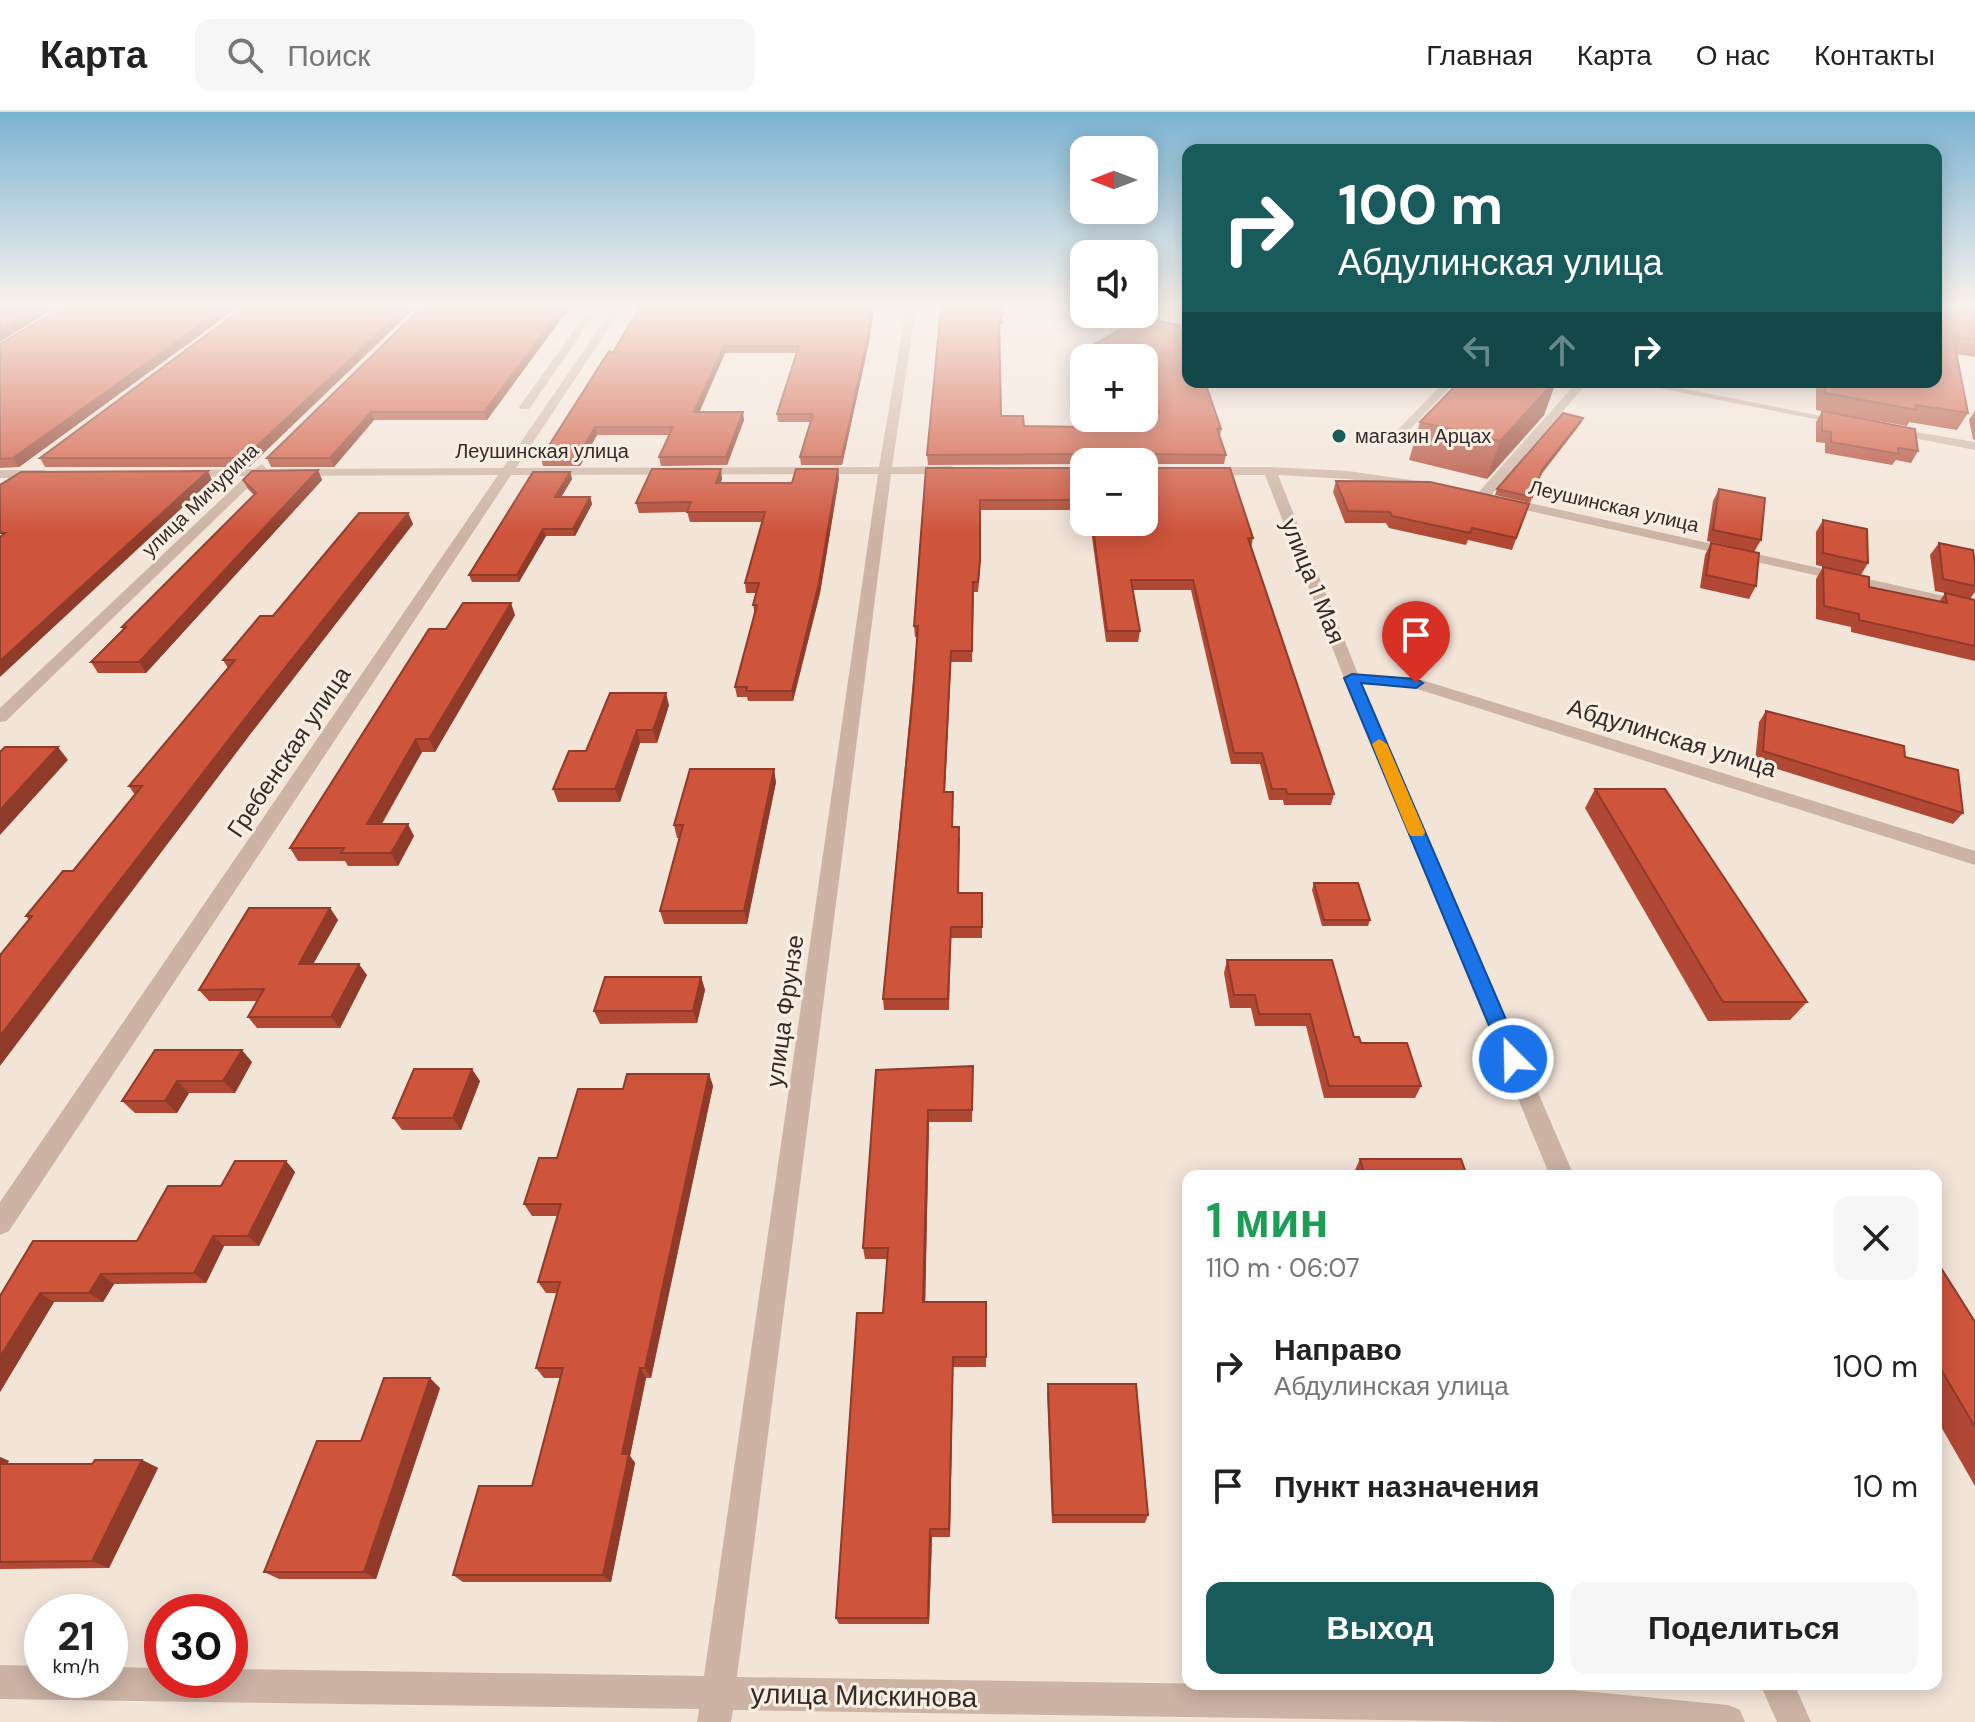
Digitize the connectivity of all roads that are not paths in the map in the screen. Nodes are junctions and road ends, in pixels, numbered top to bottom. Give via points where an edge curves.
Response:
1 (542, 383) edge
2 (567, 383) edge
3 (899, 383) edge
4 (1444, 388) edge
5 (1577, 388) edge
6 (1665, 388) edge
7 (525, 407) dead end
8 (1851, 423) edge
9 (1882, 429) edge
10 (1393, 441) dead end
11 (1975, 446) edge
12 (268, 462) edge
13 (37, 465) edge
14 (885, 470) junction
15 (961, 470) edge
16 (508, 471) junction
17 (1191, 471) edge
18 (1270, 471) junction
19 (164, 473) edge
20 (257, 473) junction
21 (0, 474) edge
22 (24, 474) junction
23 (55, 474) edge
24 (0, 491) edge
25 (1467, 494) junction
26 (1975, 607) edge
27 (1352, 678) junction
28 (0, 717) edge
29 (1975, 858) edge
30 (1559, 1170) edge
31 (0, 1223) edge
32 (0, 1682) edge
33 (1780, 1690) edge
34 (716, 1707) edge
35 (1728, 1722) edge
36 (1794, 1722) edge

1 - 7 street
2 - 16 street, Гребенская улица
3 - 14 street, улица Фрунзе
4 - 10 street
5 - 25 street
6 - 8 street
9 - 11 street
12 - 20 street, улица Мичурина
13 - 22 street
14 - 15 street, Леушинская улица
14 - 16 street, Леушинская улица
14 - 34 street, улица Фрунзе
16 - 20 street, Леушинская улица
16 - 31 street, Гребенская улица
17 - 18 street, Леушинская улица
18 - 25 street, Леушинская улица via 1383,477
18 - 27 street, улица 1 Мая
19 - 20 street, Леушинская улица
20 - 28 street, улица Мичурина
21 - 22 street
22 - 23 street
22 - 24 street
25 - 26 street, Леушинская улица
27 - 29 street, Абдулинская улица via 1416,683
27 - 30 street, улица 1 Мая
32 - 34 street, улица Мискинова
33 - 36 street
34 - 35 street, улица Мискинова via 1562,1706

